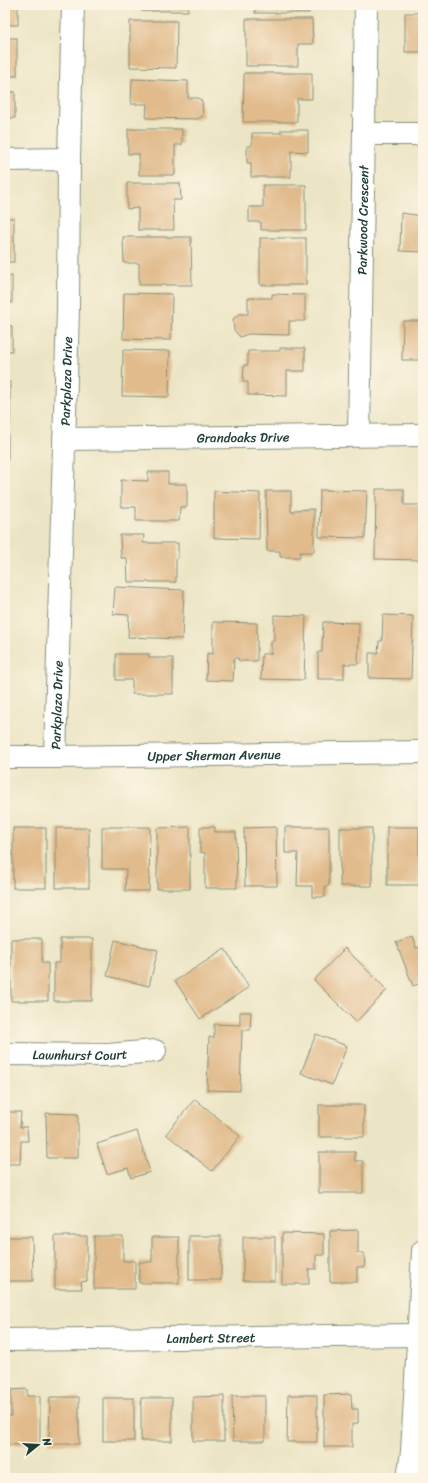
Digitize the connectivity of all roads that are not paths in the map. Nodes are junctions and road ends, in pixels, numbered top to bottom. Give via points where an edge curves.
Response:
1 (73, 5) edge
2 (366, 5) edge
3 (364, 134) junction
4 (423, 134) edge
5 (69, 159) junction
6 (5, 160) edge
7 (359, 435) junction
8 (423, 435) edge
9 (64, 439) junction
10 (423, 752) edge
11 (5, 757) edge
12 (55, 758) junction
13 (155, 1051) dead end
14 (5, 1054) edge
15 (423, 1250) edge
16 (418, 1335) junction
17 (5, 1340) edge
18 (408, 1478) edge

1 - 5 street, Parkplaza Drive
2 - 3 street, Parkwood Crescent
3 - 4 street
3 - 7 street, Parkwood Crescent
5 - 6 street
5 - 9 street, Parkplaza Drive
7 - 8 street, Grandoaks Drive
7 - 9 street, Grandoaks Drive
9 - 12 street, Parkplaza Drive
10 - 12 street, Upper Sherman Avenue
11 - 12 street, Upper Sherman Avenue
13 - 14 street, Lawnhurst Court via 108,1055
15 - 16 street
16 - 17 street, Lambert Street
16 - 18 street via 412,1452

